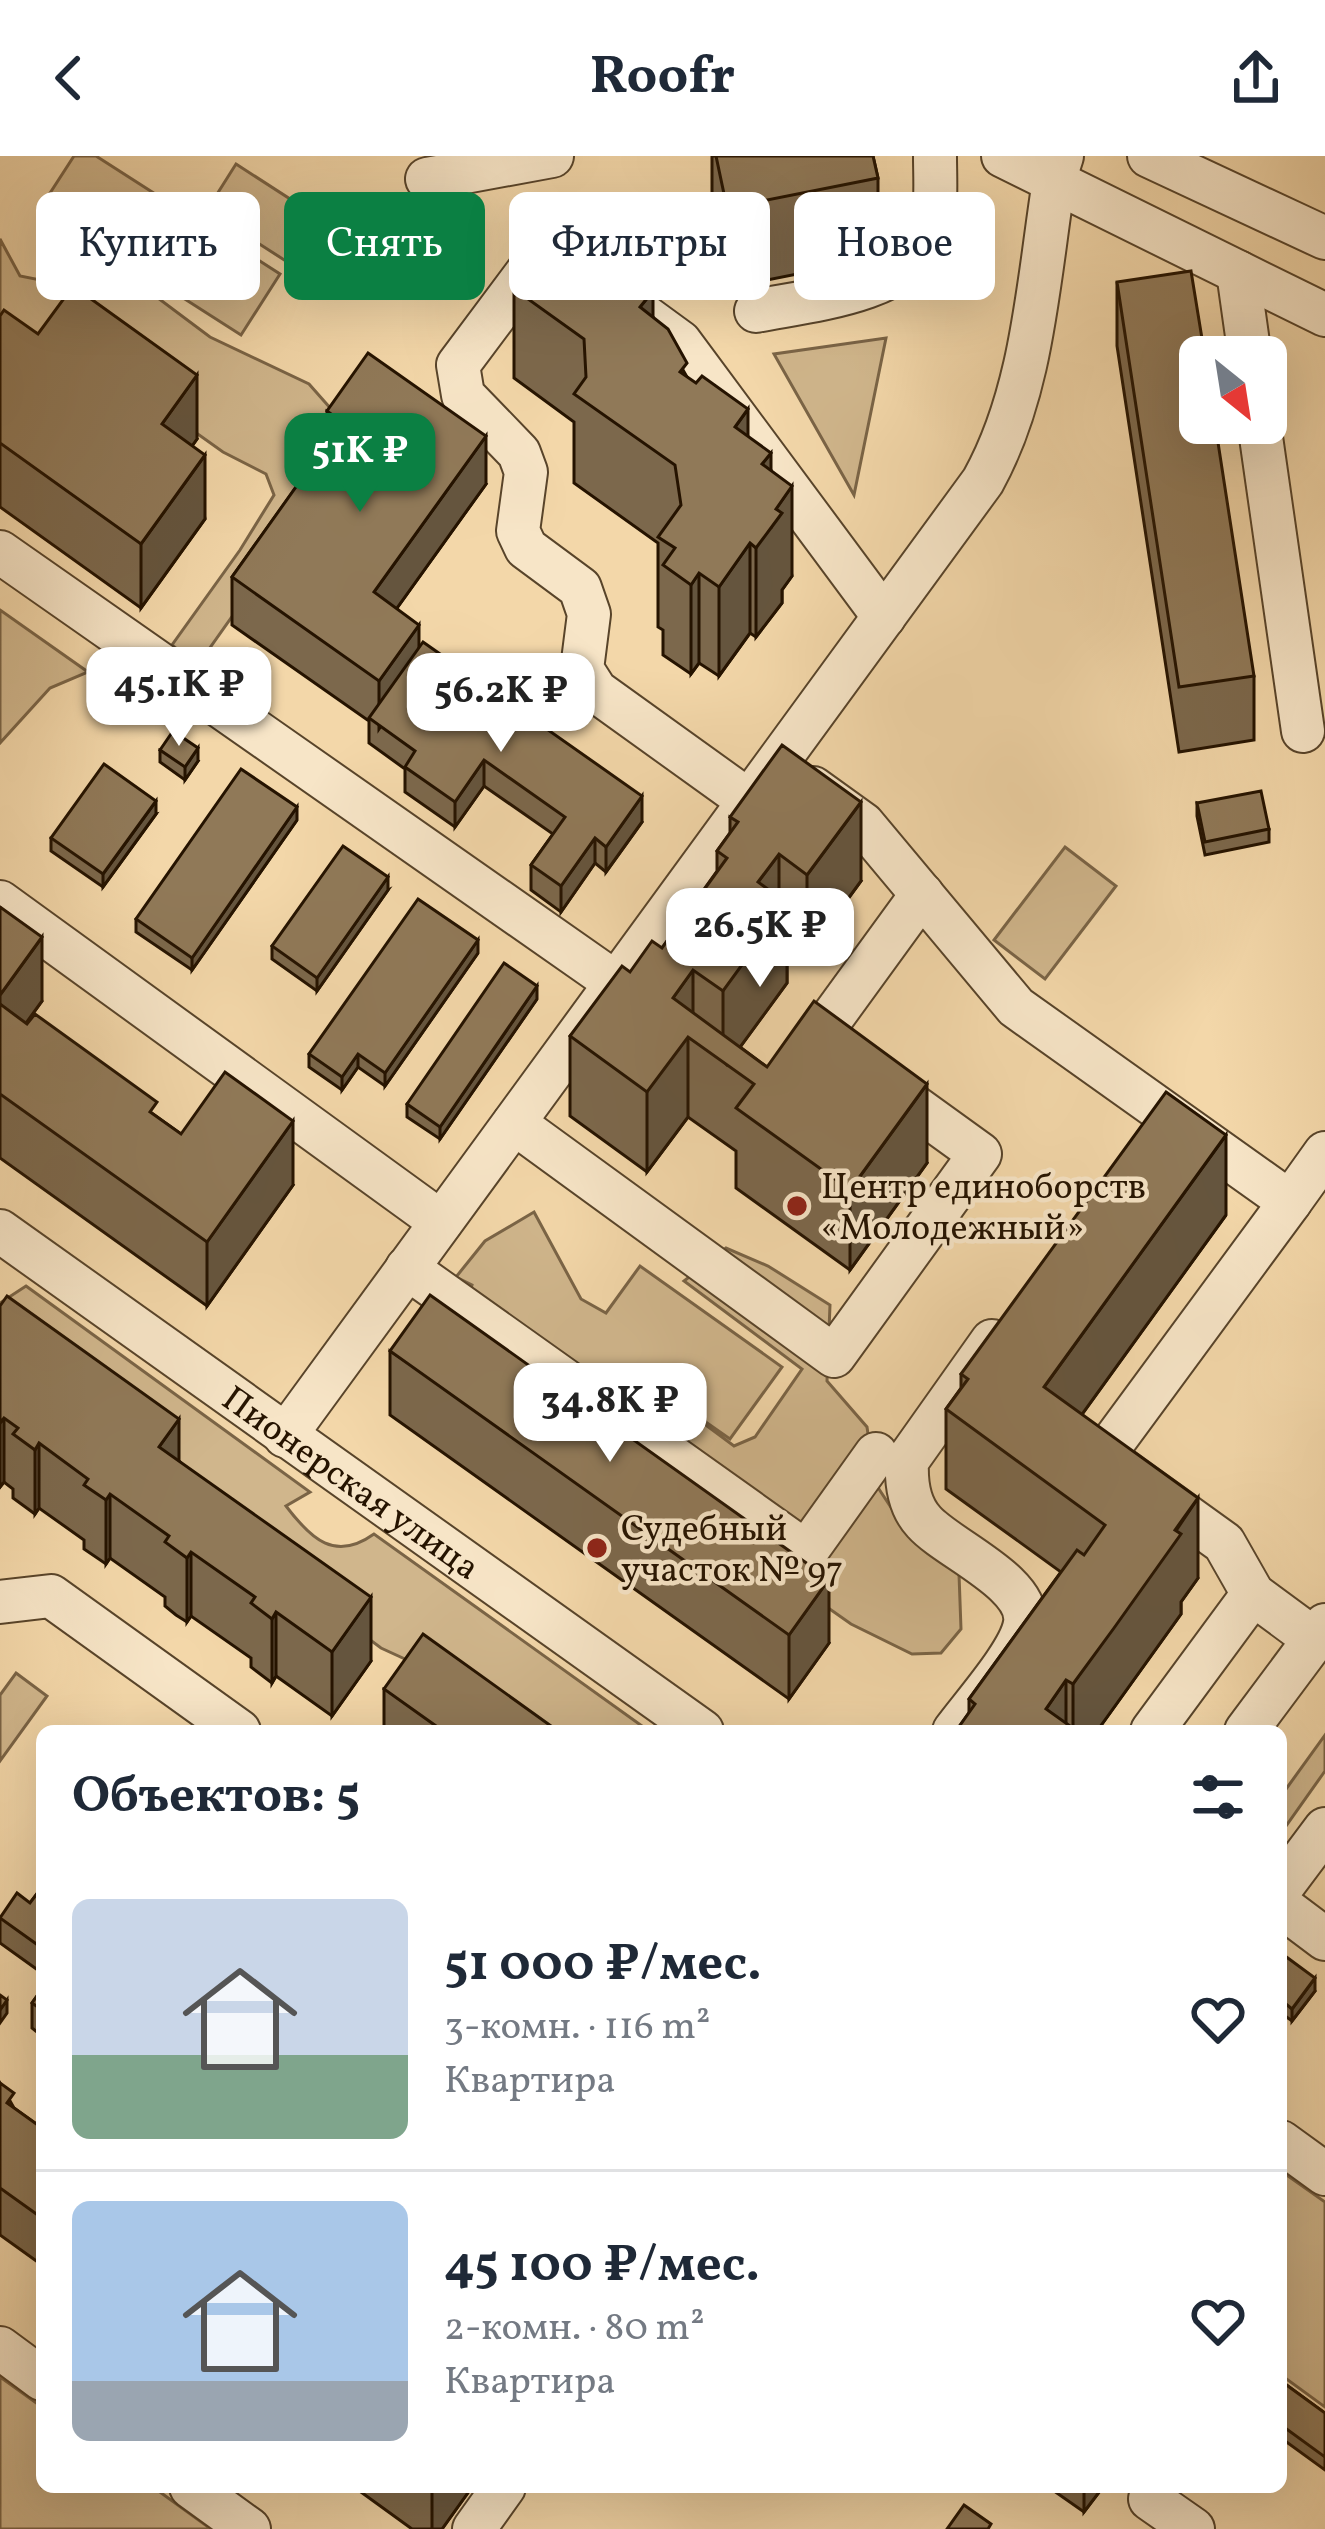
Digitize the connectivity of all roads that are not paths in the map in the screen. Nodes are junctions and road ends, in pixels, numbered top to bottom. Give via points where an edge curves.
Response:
1 (552, 156) edge
2 (934, 156) edge
3 (1003, 156) edge
4 (1150, 156) edge
5 (1058, 169) edge
6 (427, 179) dead end
7 (1325, 238) edge
8 (1238, 272) junction
9 (756, 311) dead end
10 (1325, 315) edge
11 (1247, 336) edge
12 (1262, 444) edge
13 (0, 552) edge
14 (884, 617) junction
15 (1303, 731) dead end
16 (777, 763) junction
17 (749, 801) junction
18 (922, 894) junction
19 (0, 902) edge
20 (616, 983) junction
21 (1157, 1111) junction
22 (514, 1124) junction
23 (1130, 1148) edge
24 (1325, 1154) edge
25 (1289, 1202) junction
26 (442, 1222) junction
27 (3, 1238) edge
28 (407, 1268) junction
29 (1011, 1314) edge
30 (285, 1436) junction
31 (876, 1454) dead end
32 (1252, 1594) junction
33 (0, 1602) edge
34 (1320, 1632) edge
35 (231, 1725) edge
36 (693, 1725) edge
37 (958, 1725) edge
38 (1156, 1725) edge
39 (1250, 1725) edge
40 (1325, 1828) edge
41 (1287, 1880) edge
42 (1287, 1910) edge
43 (1325, 1939) edge
44 (1287, 2146) edge
45 (1325, 2174) edge
46 (0, 2348) edge
47 (36, 2375) edge
48 (199, 2493) edge
49 (500, 2493) edge
50 (1150, 2499) dead end
51 (249, 2529) edge
52 (474, 2529) edge
53 (1193, 2529) edge

1 - 6 street
2 - 9 street via 934,209 926,243 909,264 872,286
3 - 5 street
4 - 7 street
5 - 8 street
5 - 14 street via 1005,441
8 - 10 street
8 - 11 street
12 - 15 street
13 - 20 street
14 - 16 street
14 - 17 street via 680,342 577,268 550,261 529,270 458,365 464,394 519,453 526,472 518,531 526,548 580,588 589,614 583,669 596,691
16 - 17 street
16 - 18 street via 863,824
17 - 20 street
18 - 21 street via 1016,1007
18 - 22 street via 818,1037 980,1154 834,1356
19 - 26 street
20 - 22 street
21 - 23 street
21 - 25 street
22 - 26 street
24 - 25 street
25 - 32 street via 1103,1456 1224,1543
26 - 28 street
27 - 30 street, Пионерская улица
28 - 30 street
28 - 31 street via 806,1552
29 - 37 street via 907,1461 906,1485 924,1522 1023,1603 1020,1639
30 - 36 street, Пионерская улица
32 - 34 street
32 - 38 street
33 - 35 street via 51,1596
34 - 39 street
40 - 41 street
42 - 43 street
44 - 45 street
46 - 47 street
48 - 51 street
49 - 52 street
50 - 53 street

